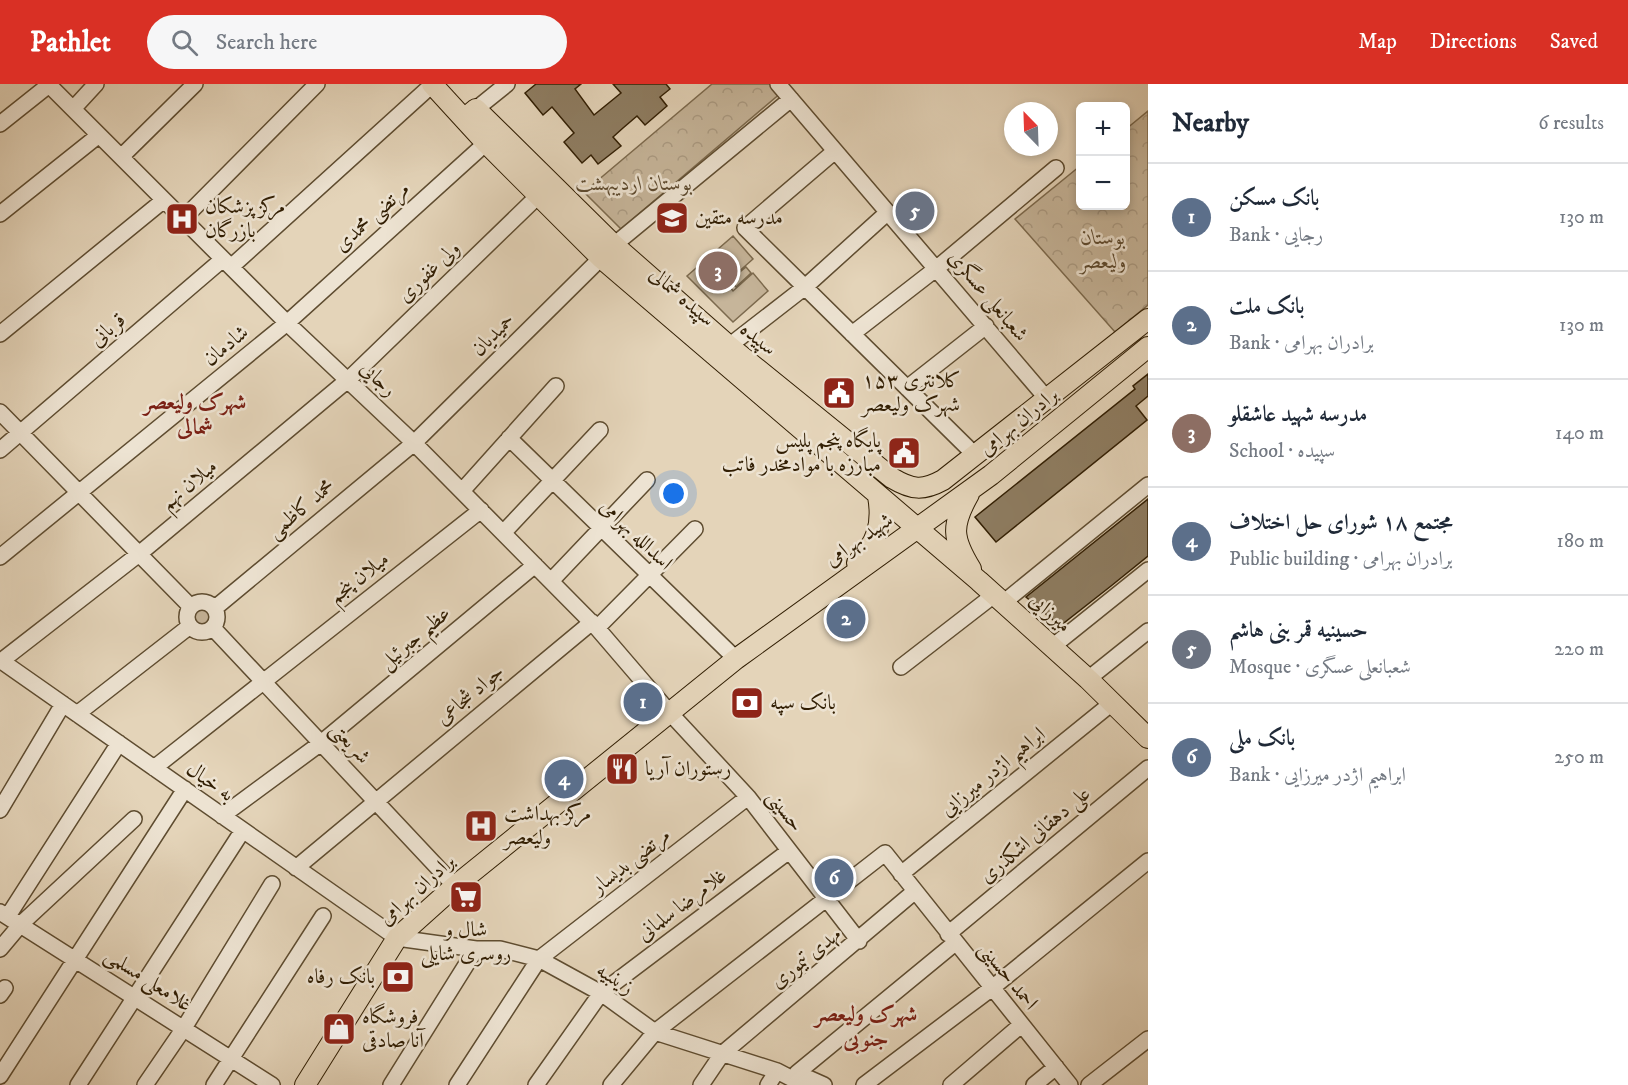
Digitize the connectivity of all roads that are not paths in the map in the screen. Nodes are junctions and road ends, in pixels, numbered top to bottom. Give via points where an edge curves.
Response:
1 (96, 84) edge
2 (195, 84) edge
3 (317, 84) edge
4 (433, 84) edge
5 (507, 84) edge
6 (778, 84) edge
7 (49, 85) edge
8 (791, 99) junction
9 (73, 109) junction
10 (470, 114) junction
11 (0, 124) edge
12 (99, 135) junction
13 (486, 143) junction
14 (835, 151) junction
15 (121, 157) junction
16 (1056, 168) dead end
17 (539, 195) junction
18 (164, 200) junction
19 (888, 212) junction
20 (0, 214) edge
21 (183, 219) junction
22 (608, 251) junction
23 (227, 263) junction
24 (937, 268) junction
25 (804, 287) junction
26 (662, 299) junction
27 (1148, 319) edge
28 (287, 323) junction
29 (986, 326) junction
30 (0, 334) edge
31 (852, 334) junction
32 (729, 346) junction
33 (1148, 347) edge
34 (349, 379) junction
35 (756, 380) junction
36 (556, 386) dead end
37 (907, 387) junction
38 (1048, 400) junction
39 (0, 412) edge
40 (600, 430) dead end
41 (20, 433) junction
42 (509, 438) junction
43 (414, 443) junction
44 (0, 450) edge
45 (972, 458) junction
46 (551, 480) junction
47 (647, 480) dead end
48 (977, 485) junction
49 (1148, 485) edge
50 (917, 489) joint
51 (462, 491) junction
52 (79, 493) junction
53 (878, 496) junction
54 (481, 510) junction
55 (601, 529) junction
56 (695, 529) dead end
57 (916, 529) junction
58 (503, 533) junction
59 (139, 554) junction
60 (0, 557) edge
61 (535, 565) junction
62 (1148, 570) edge
63 (648, 576) junction
64 (551, 580) junction
65 (979, 581) junction
66 (830, 590) junction
67 (999, 599) junction
68 (191, 607) junction
69 (214, 608) junction
70 (595, 625) junction
71 (190, 626) junction
72 (213, 628) junction
73 (1148, 631) edge
74 (1052, 647) junction
75 (736, 660) junction
76 (0, 661) edge
77 (901, 667) dead end
78 (1088, 679) junction
79 (263, 680) junction
80 (1112, 703) junction
81 (63, 704) junction
82 (670, 713) junction
83 (77, 714) junction
84 (1146, 733) edge
85 (119, 743) junction
86 (321, 743) junction
87 (154, 768) junction
88 (1148, 768) edge
89 (185, 789) junction
90 (748, 797) junction
91 (375, 801) junction
92 (0, 810) edge
93 (222, 816) junction
94 (134, 819) dead end
95 (243, 830) junction
96 (789, 851) junction
97 (1148, 861) edge
98 (296, 868) junction
99 (901, 874) junction
100 (272, 884) dead end
101 (455, 886) junction
102 (914, 892) junction
103 (825, 900) junction
104 (323, 916) dead end
105 (10, 918) edge
106 (397, 938) junction
107 (952, 938) junction
108 (859, 942) junction
109 (0, 950) edge
110 (476, 950) junction
111 (76, 958) junction
112 (539, 959) junction
113 (992, 988) junction
114 (601, 993) junction
115 (135, 996) junction
116 (1021, 1025) junction
117 (184, 1028) junction
118 (655, 1032) junction
119 (1148, 1039) edge
120 (722, 1054) junction
121 (232, 1059) junction
122 (1056, 1067) junction
123 (777, 1071) junction
124 (0, 1076) edge
125 (801, 1079) edge
126 (78, 1085) edge
127 (145, 1085) edge
128 (214, 1085) edge
129 (272, 1085) edge
130 (305, 1085) edge
131 (391, 1085) edge
132 (458, 1085) edge
133 (536, 1085) edge
134 (611, 1085) edge
135 (700, 1085) edge
136 (768, 1085) edge
137 (824, 1085) edge
138 (864, 1085) edge
139 (951, 1085) edge
140 (1034, 1085) edge
141 (1070, 1085) edge
142 (1089, 1085) edge

1 - 9 street
2 - 15 street
3 - 21 street
4 - 10 main road
4 - 23 street, قربانی
5 - 10 street
6 - 8 street, شعبانعلی عسگری
7 - 9 street, رجایی
7 - 11 street
8 - 14 street, شعبانعلی عسگری
8 - 22 street, حمیدیان
9 - 12 street, رجایی
10 - 13 main road
10 - 22 main road, سپیده
12 - 15 street, رجایی
12 - 20 street
13 - 17 main road
13 - 28 street, مرتضی محمدی
14 - 19 street, شعبانعلی عسگری
14 - 25 street via 746,228
15 - 18 street, رجایی
16 - 24 street
17 - 22 main road
17 - 34 street, ولی غفوری
18 - 21 street, رجایی
18 - 30 street
19 - 24 street, شعبانعلی عسگری
19 - 25 street
21 - 23 street, رجایی
22 - 26 main road, سپیده
22 - 43 street, حمیدیان
23 - 28 street, رجایی
23 - 41 street, قربانی
24 - 29 street, شعبانعلی عسگری
24 - 31 street
25 - 31 street
25 - 32 street
26 - 32 main road, سپیده
26 - 35 main road, سپیده شمالی
27 - 38 main road, برادران بهرامی
28 - 34 street, رجایی
28 - 52 street, شادمان
29 - 37 street
29 - 38 street, شعبانعلی عسگری
31 - 37 street
32 - 35 main road, سپیده
33 - 48 main road, برادران بهرامی
34 - 43 street, رجایی
34 - 59 street, میلان نهم
35 - 50 main road, سپیده via 892,478
35 - 53 main road, سپیده شمالی
36 - 42 street
37 - 45 street
38 - 45 main road, برادران بهرامی
39 - 41 street
40 - 46 street
41 - 44 street, قربانی
41 - 52 street
42 - 46 street, اسدالله بهرامی
42 - 51 street
43 - 51 street, رجایی
43 - 69 street, محمد کاظمی
45 - 48 main road via 966,483
45 - 50 main road, برادران بهرامی via 944,480
46 - 55 street, اسدالله بهرامی
46 - 58 street
47 - 55 street
48 - 57 main road, برادران بهرامی
48 - 65 main road via 959,515 955,537
49 - 67 street
51 - 54 street, رجایی
52 - 59 street
52 - 60 street, شادمان
53 - 57 main road, سپیده شمالی
53 - 66 main road via 881,512 870,549
54 - 58 street, رجایی
54 - 79 street, میلان پنجم
55 - 63 street, اسدالله بهرامی
55 - 64 street
56 - 63 street, جواد شجاعی
57 - 65 main road, میرزایی
57 - 66 main road, شهید بهرامی
58 - 61 street, رجایی
59 - 68 street
59 - 76 street, میلان نهم
61 - 64 street, رجایی
61 - 86 street, عظیم جبرئیل
62 - 74 street
63 - 70 street, جواد شجاعی
63 - 75 street, اسدالله بهرامی
64 - 70 street, رجایی
65 - 67 main road, میرزایی
66 - 75 main road, برادران بهرامی
67 - 74 main road, میرزایی
67 - 77 street
68 - 69 street via 206,603
68 - 71 street via 187,616
69 - 72 street via 218,616
70 - 82 street, رجایی
70 - 91 street, جواد شجاعی
71 - 72 street via 203,632
71 - 83 street
72 - 79 street, شریعتی
73 - 78 street
74 - 78 main road, میرزایی
75 - 82 main road, برادران بهرامی
76 - 81 street, به خیال
78 - 80 main road, میرزایی
79 - 86 street, شریعتی
79 - 87 street, میلان پنجم
80 - 84 main road, میرزایی
80 - 99 street, ابراهیم اژدر میرزایی
81 - 83 street, به خیال
81 - 92 street
82 - 90 street, حسینی
82 - 101 main road, برادران بهرامی
83 - 85 street, به خیال
85 - 87 street, به خیال
85 - 105 street
86 - 91 street, شریعتی
86 - 93 street, عظیم جبرئیل
87 - 89 street, به خیال
88 - 107 street, علی دهقانی اشکذری
89 - 93 street, به خیال
89 - 111 street
90 - 96 street, حسینی
90 - 112 street, مرتضی بدیسار
91 - 98 street, جواد شجاعی
91 - 101 street, شریعتی
93 - 95 street, به خیال
94 - 105 street
95 - 98 street, به خیال
95 - 115 street
96 - 103 street, حسینی
96 - 114 street, غلامرضا سلمانی
97 - 113 street
98 - 106 street, به خیال
99 - 102 street, احمد حسینی
99 - 103 street, احمد حسینی via 885,854
100 - 117 street
101 - 106 main road, برادران بهرامی
102 - 107 street, احمد حسینی
102 - 108 street, مهدی تیموری
103 - 108 street, حسینی
103 - 118 street
104 - 121 street
105 - 109 street
105 - 111 street, غلامعلی مسلمی
106 - 110 street, زینبیه
106 - 130 main road, برادران بهرامی
107 - 113 street, احمد حسینی
107 - 125 street, علی دهقانی اشکذری
108 - 120 street, مهدی تیموری
110 - 112 street, زینبیه via 500,948
110 - 131 street
111 - 115 street, غلامعلی مسلمی
111 - 124 street
112 - 114 street, زینبیه
112 - 132 street, مرتضی بدیسار
113 - 116 street, احمد حسینی
113 - 138 street
114 - 118 street, زینبیه
114 - 133 street, غلامرضا سلمانی
115 - 117 street, غلامعلی مسلمی
115 - 126 street
116 - 122 street, احمد حسینی
116 - 139 street
117 - 121 street, غلامعلی مسلمی
117 - 127 street
118 - 120 street, زینبیه
118 - 134 street
119 - 142 street
120 - 123 street, زینبیه
120 - 135 street, مهدی تیموری
121 - 128 street
121 - 129 street, غلامعلی مسلمی
122 - 140 street
122 - 141 street, احمد حسینی
123 - 125 street, زینبیه
123 - 136 street
125 - 137 street, زینبیه

